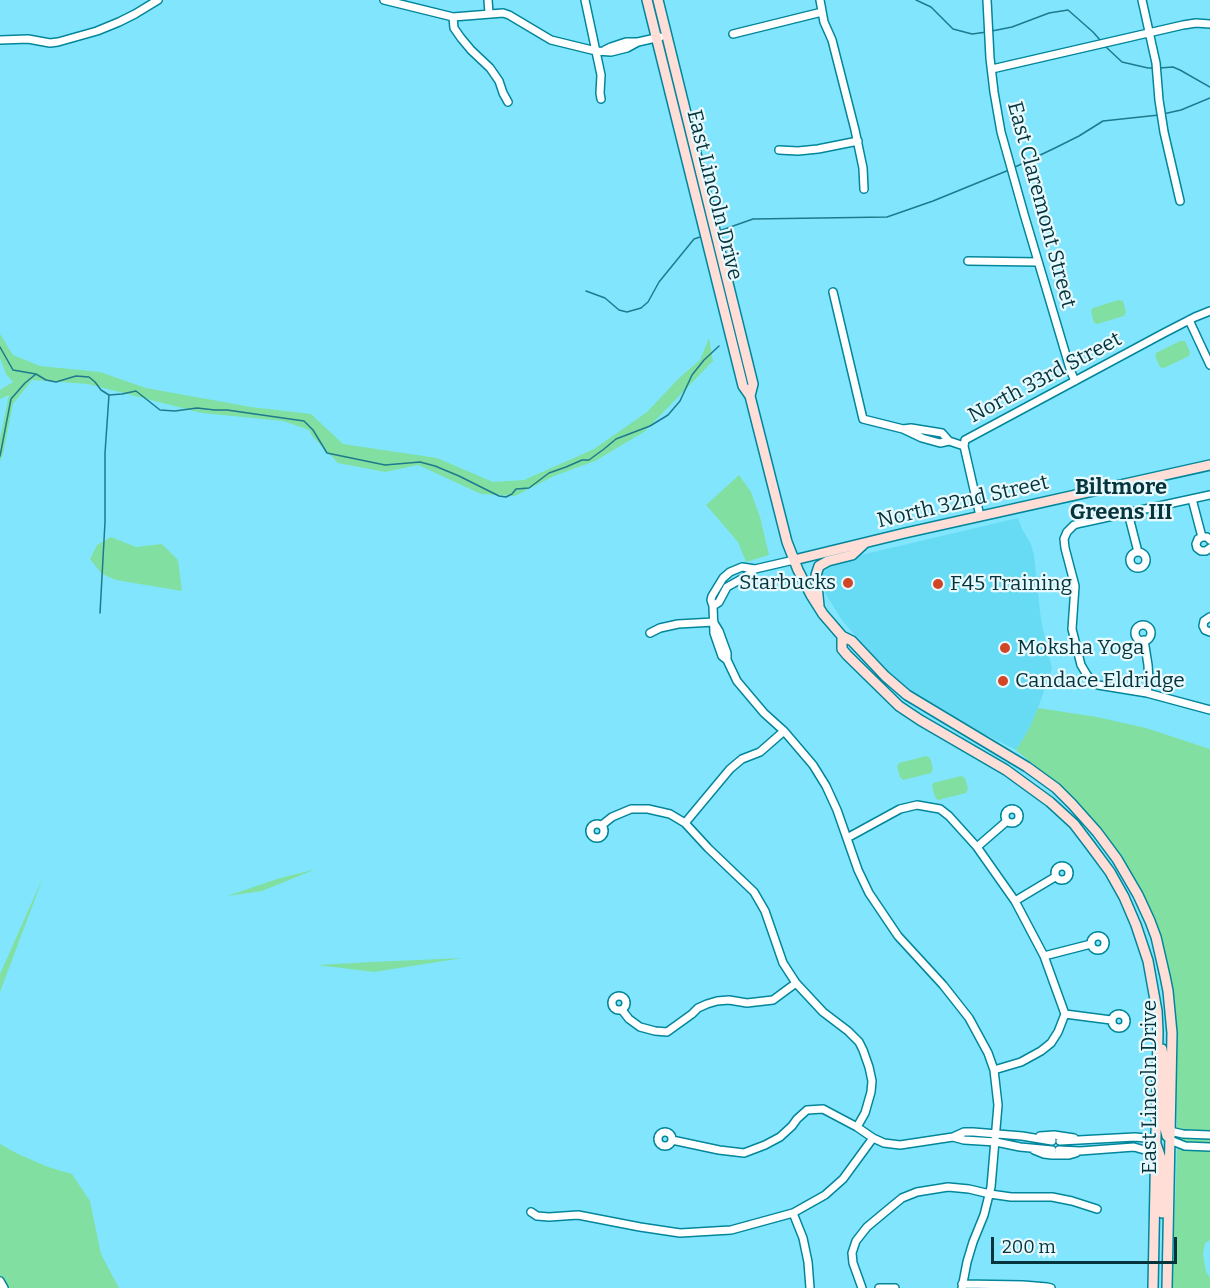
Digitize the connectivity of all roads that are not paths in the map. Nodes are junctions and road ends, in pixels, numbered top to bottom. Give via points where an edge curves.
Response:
1 (158, 0) edge
2 (384, 0) edge
3 (488, 0) edge
4 (585, 0) edge
5 (647, 0) edge
6 (658, 0) edge
7 (820, 0) edge
8 (987, 0) edge
9 (1142, 0) edge
10 (822, 12) junction
11 (489, 13) junction
12 (453, 17) junction
13 (1210, 24) edge
14 (733, 34) dead end
15 (1149, 34) junction
16 (667, 36) junction
17 (657, 38) junction
18 (0, 40) edge
19 (596, 51) junction
20 (992, 69) junction
21 (601, 99) dead end
22 (508, 102) dead end
23 (858, 141) junction
24 (779, 150) dead end
25 (864, 189) dead end
26 (1180, 201) dead end
27 (709, 227) junction
28 (968, 261) dead end
29 (1038, 262) junction
30 (832, 292) dead end
31 (1210, 311) edge
32 (1189, 320) junction
33 (1210, 365) edge
34 (1075, 381) junction
35 (964, 446) junction
36 (1210, 465) edge
37 (1210, 495) edge
38 (1192, 499) junction
39 (1128, 513) junction
40 (980, 516) junction
41 (1202, 537) junction
42 (1210, 540) edge
43 (866, 542) junction
44 (1210, 548) edge
45 (1138, 552) dead end
46 (794, 560) junction
47 (755, 569) junction
48 (717, 586) junction
49 (724, 591) junction
50 (713, 606) junction
51 (819, 608) junction
52 (1210, 617) edge
53 (714, 622) junction
54 (1210, 632) edge
55 (650, 633) dead end
56 (842, 636) junction
57 (1144, 640) dead end
58 (1147, 693) junction
59 (1210, 710) edge
60 (784, 731) junction
61 (1006, 821) dead end
62 (685, 823) junction
63 (602, 825) dead end
64 (847, 838) junction
65 (977, 847) junction
66 (1055, 877) dead end
67 (1015, 901) junction
68 (1091, 944) dead end
69 (1044, 956) junction
70 (796, 983) junction
71 (622, 1010) dead end
72 (1065, 1014) junction
73 (1111, 1020) dead end
74 (994, 1070) junction
75 (1164, 1071) junction
76 (1164, 1092) junction
77 (858, 1127) junction
78 (996, 1133) junction
79 (1210, 1135) edge
80 (1170, 1136) junction
81 (953, 1137) junction
82 (873, 1138) junction
83 (1030, 1138) junction
84 (672, 1140) dead end
85 (1079, 1140) junction
86 (996, 1142) junction
87 (1155, 1142) junction
88 (1210, 1147) edge
89 (1029, 1148) junction
90 (1080, 1151) junction
91 (1155, 1153) junction
92 (990, 1194) junction
93 (1097, 1209) dead end
94 (531, 1212) dead end
95 (793, 1212) junction
96 (1167, 1273) junction
97 (0, 1281) edge
98 (962, 1286) edge
99 (4, 1288) edge
100 (810, 1288) edge
101 (862, 1288) edge
102 (879, 1288) edge
103 (895, 1288) edge
104 (1051, 1288) edge
105 (1154, 1288) edge
106 (1167, 1288) edge

1 - 18 street via 119,22 58,42
2 - 12 street
3 - 11 street
4 - 19 street
5 - 17 main road, East Lincoln Drive
6 - 16 main road, East Lincoln Drive
7 - 10 street
8 - 20 street, East Claremont Street
9 - 15 street
10 - 14 street
10 - 23 street
11 - 12 street
11 - 19 street via 503,13 552,40
12 - 22 street via 454,28 490,68
13 - 15 street via 1196,23
15 - 20 street
15 - 26 street via 1161,117
16 - 17 street
16 - 27 main road, East Lincoln Drive
17 - 19 street
17 - 27 main road, East Lincoln Drive
19 - 21 street
20 - 29 street, East Claremont Street via 1001,132
23 - 24 street via 818,149
23 - 25 street
27 - 46 main road, East Lincoln Drive via 753,384 750,396
28 - 29 street
29 - 34 street, East Claremont Street
30 - 35 street via 863,419 942,433 949,441
31 - 32 street, North 33rd Street
32 - 33 street
32 - 34 street, North 33rd Street
34 - 35 street, North 33rd Street via 969,437
35 - 40 street, North 33rd Street
36 - 40 main road, North 32nd Street
37 - 38 street
38 - 39 street
38 - 41 street
39 - 45 street
39 - 58 street via 1080,523 1067,532 1065,548 1075,586 1072,629 1082,665 1093,682
40 - 43 main road, North 32nd Street
41 - 42 street
41 - 44 street via 1196,541 1197,549 1204,552
43 - 46 main road, North 32nd Street
43 - 51 main road via 852,555 819,566
46 - 47 street
46 - 51 main road, East Lincoln Drive
47 - 48 street via 742,567 730,572
47 - 49 street
48 - 49 street
48 - 50 street via 711,600
49 - 50 street
50 - 53 street
51 - 56 main road, East Lincoln Drive
52 - 54 street via 1203,623
53 - 55 street via 678,624
53 - 60 street via 738,681
56 - 75 main road, East Lincoln Drive via 847,655 899,706 1034,789 1074,824 1110,872 1136,925 1148,961
56 - 75 main road, East Lincoln Drive via 852,641 907,695 1056,788 1097,832 1126,872 1156,937 1172,1033
57 - 58 street
58 - 59 street
60 - 62 street via 760,752 730,769
60 - 64 street via 826,786
61 - 65 street
62 - 63 street via 670,814 631,809
62 - 70 street via 754,892 783,963
64 - 65 street via 900,809 917,805 940,809
64 - 74 street via 879,910 969,1018
65 - 67 street
66 - 67 street
67 - 69 street
68 - 69 street
69 - 72 street
70 - 71 street via 773,1000 707,1004 667,1032 639,1027
70 - 77 street via 863,1050 872,1081
72 - 73 street
72 - 74 street via 1051,1043 1041,1051
74 - 78 street
75 - 76 main road, East Lincoln Drive
75 - 76 main road, East Lincoln Drive
76 - 80 main road, East Lincoln Drive via 1163,1121
76 - 87 main road, East Lincoln Drive
77 - 82 street
77 - 84 street via 823,1109 807,1110 780,1137 744,1153
78 - 81 street via 964,1132
78 - 83 street
78 - 86 street
79 - 80 street
80 - 88 street via 1185,1146
80 - 96 main road, East Lincoln Drive
81 - 82 street via 900,1145
81 - 86 street
82 - 95 street via 843,1179 825,1195
83 - 85 street
83 - 85 street via 1054,1135
85 - 87 street via 1135,1137
86 - 89 street
86 - 92 street
87 - 91 main road, East Lincoln Drive
87 - 96 main road via 1162,1161 1162,1247
89 - 90 street
89 - 90 street via 1052,1155
90 - 91 street via 1134,1147
91 - 105 main road, East Lincoln Drive
92 - 93 street via 1052,1197
92 - 98 street
92 - 101 street via 948,1186 902,1198 856,1241 853,1263
94 - 95 street via 537,1216 578,1215 680,1233 731,1230
95 - 100 street via 803,1238
96 - 106 main road, East Lincoln Drive
97 - 99 street
98 - 104 street
102 - 103 street

